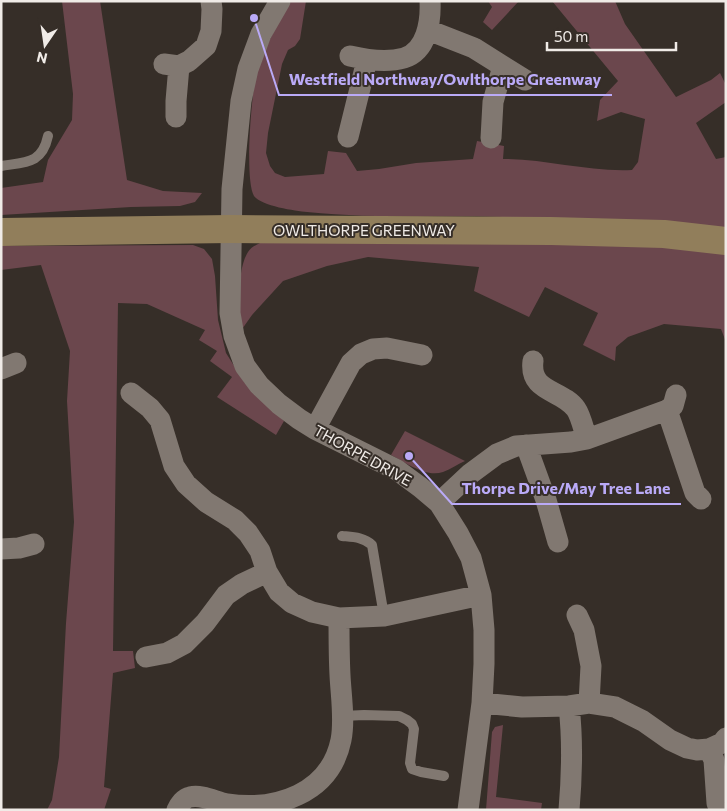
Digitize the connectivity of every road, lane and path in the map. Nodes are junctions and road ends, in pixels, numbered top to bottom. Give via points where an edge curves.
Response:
1 (211, 1) edge
2 (280, 1) edge
3 (430, 1) edge
4 (428, 30) junction
5 (503, 66) junction
6 (526, 80) dead end
7 (176, 117) dead end
8 (48, 136) dead end
9 (348, 137) dead end
10 (491, 138) dead end
11 (1, 166) edge
12 (231, 229) junction
13 (1, 232) edge
14 (726, 241) edge
15 (422, 354) dead end
16 (533, 361) dead end
17 (131, 394) dead end
18 (315, 429) junction
19 (587, 439) junction
20 (526, 445) junction
21 (702, 500) dead end
22 (438, 503) junction
23 (342, 536) dead end
24 (558, 542) dead end
25 (34, 544) dead end
26 (1, 549) edge
27 (267, 572) junction
28 (481, 595) junction
29 (577, 615) dead end
30 (384, 616) junction
31 (339, 618) junction
32 (146, 657) dead end
33 (482, 703) junction
34 (579, 705) junction
35 (343, 716) junction
36 (717, 743) edge
37 (444, 776) dead end
38 (307, 802) edge
39 (177, 810) edge
40 (468, 810) edge
41 (570, 810) edge
42 (720, 810) edge

1 - 7 street via 211,31 206,46 189,61 171,65
2 - 12 street, THORPE DRIVE via 260,34 241,101
3 - 4 street
4 - 5 street via 474,48
4 - 9 street via 416,51 406,58 358,58
5 - 6 street
5 - 10 street via 493,102
8 - 11 lane via 38,157
12 - 13 street, OWLTHORPE GREENWAY
12 - 14 street, OWLTHORPE GREENWAY via 550,231 664,234
12 - 18 street, THORPE DRIVE via 230,313 245,366 279,404
15 - 18 street via 387,348 373,348 361,354 351,363
16 - 19 street via 535,378 540,384 564,397 577,410
17 - 27 street via 160,420 174,466 186,484 248,533 260,551
18 - 22 street, THORPE DRIVE via 397,470
19 - 20 street
19 - 21 street via 671,403 695,493
20 - 22 street via 497,454
20 - 24 street
22 - 28 street, THORPE DRIVE via 471,558
23 - 30 lane via 368,541 372,545
25 - 26 street
27 - 31 street via 279,592 292,603
27 - 32 street via 226,595 184,644 167,653
28 - 30 street
28 - 33 street, THORPE DRIVE via 484,630
29 - 34 street via 584,630 591,666
30 - 31 street
31 - 35 street
33 - 34 street via 522,707
33 - 40 street, THORPE DRIVE
34 - 36 street via 615,707 687,748 697,750
34 - 41 street via 572,730
35 - 37 lane via 399,716 407,720 414,729 412,770
35 - 38 street via 342,739 336,757
36 - 42 street via 714,760
38 - 39 street via 287,799 243,806 190,797 183,800

